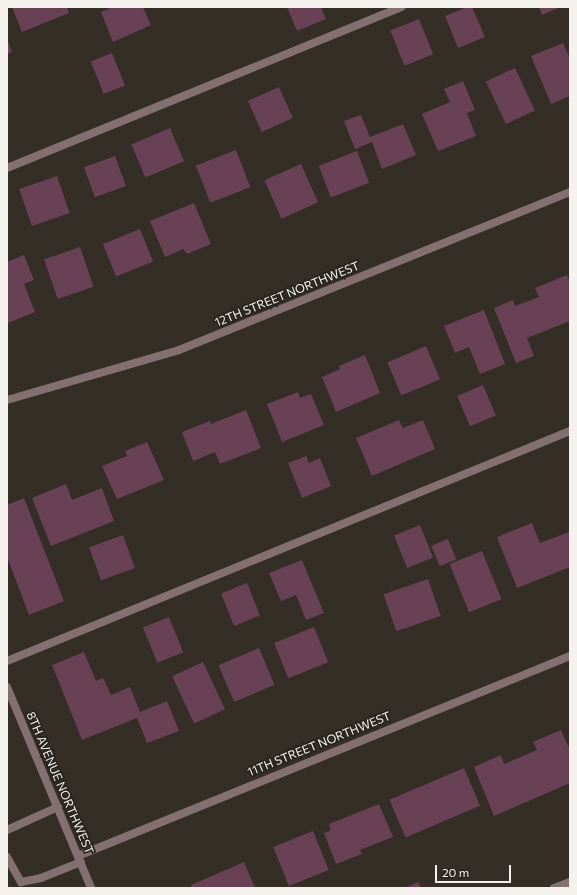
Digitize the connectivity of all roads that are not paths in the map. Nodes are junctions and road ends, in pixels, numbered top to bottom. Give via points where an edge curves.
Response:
1 (401, 7) edge
2 (7, 168) edge
3 (570, 192) edge
4 (7, 400) edge
5 (570, 431) edge
6 (570, 656) edge
7 (7, 661) edge
8 (7, 687) edge
9 (58, 807) junction
10 (7, 830) edge
11 (7, 857) edge
12 (79, 859) junction
13 (570, 882) edge
14 (91, 888) edge
15 (554, 888) edge

1 - 2 street
3 - 4 street, 12TH STREET NORTHWEST via 179,350
5 - 7 street
6 - 12 street, 11TH STREET NORTHWEST
8 - 9 street, 8TH AVENUE NORTHWEST
9 - 10 street
9 - 12 street, 8TH AVENUE NORTHWEST
11 - 12 street, 11TH STREET NORTHWEST via 21,882 41,878
12 - 14 street, 8TH AVENUE NORTHWEST
13 - 15 street

